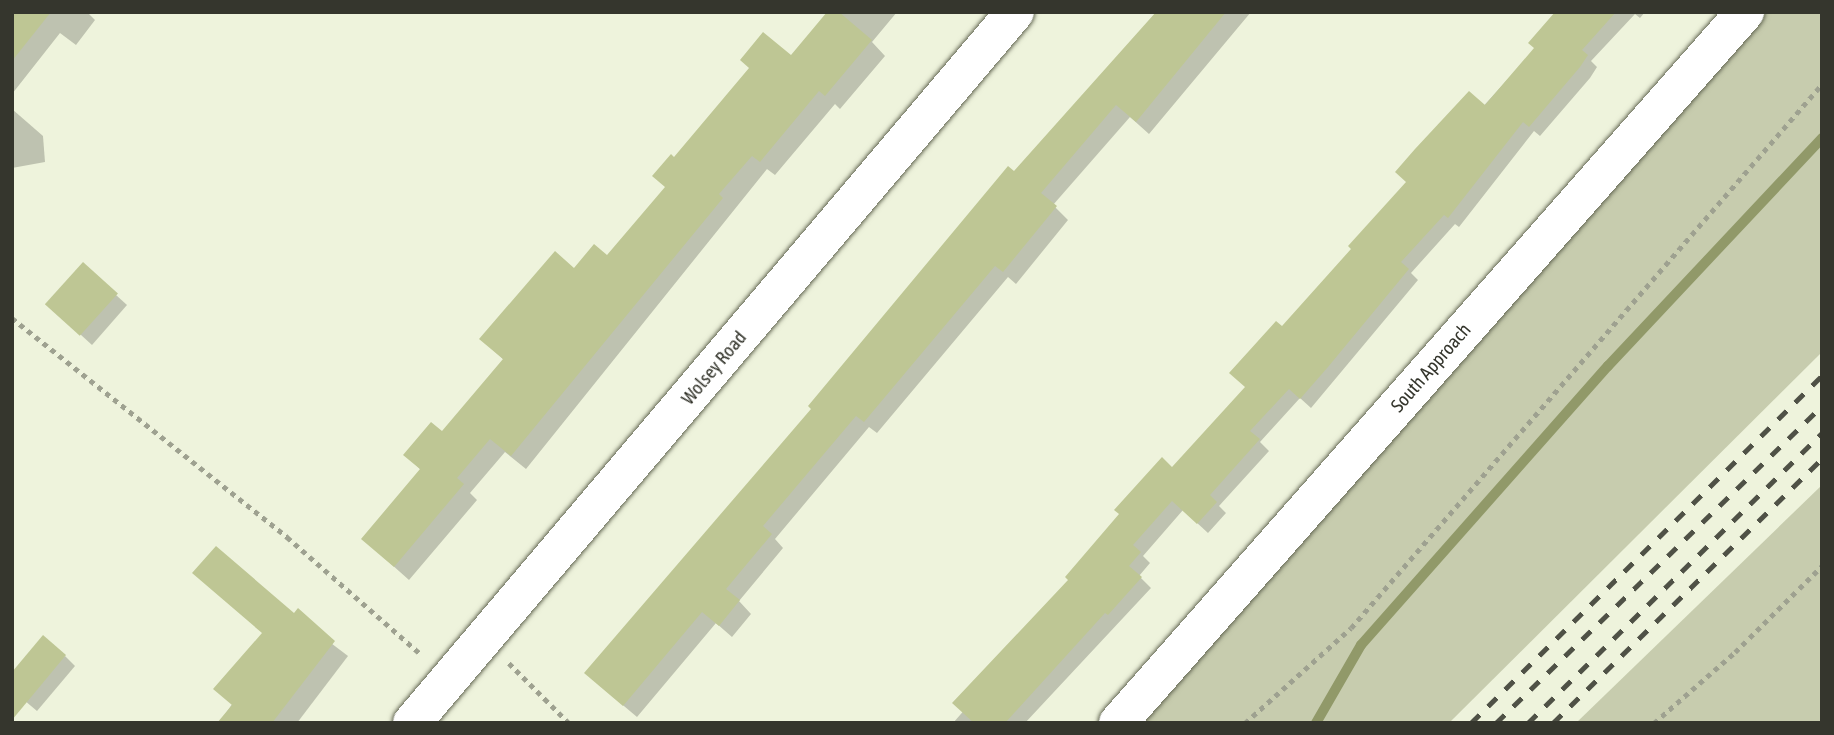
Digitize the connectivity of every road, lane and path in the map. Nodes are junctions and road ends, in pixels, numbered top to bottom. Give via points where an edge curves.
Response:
1 (1016, 12) edge
2 (1745, 12) edge
3 (1822, 84) edge
4 (12, 318) edge
5 (1822, 566) edge
6 (484, 638) junction
7 (449, 678) junction
8 (412, 723) edge
9 (569, 723) edge
10 (1118, 723) edge
11 (1245, 723) edge
12 (1654, 723) edge

1 - 6 street, Wolsey Road
2 - 10 street, South Approach
3 - 11 path via 1351,628
4 - 7 path via 287,537
5 - 12 path
6 - 7 street, Wolsey Road
6 - 9 path
7 - 8 street, Wolsey Road

